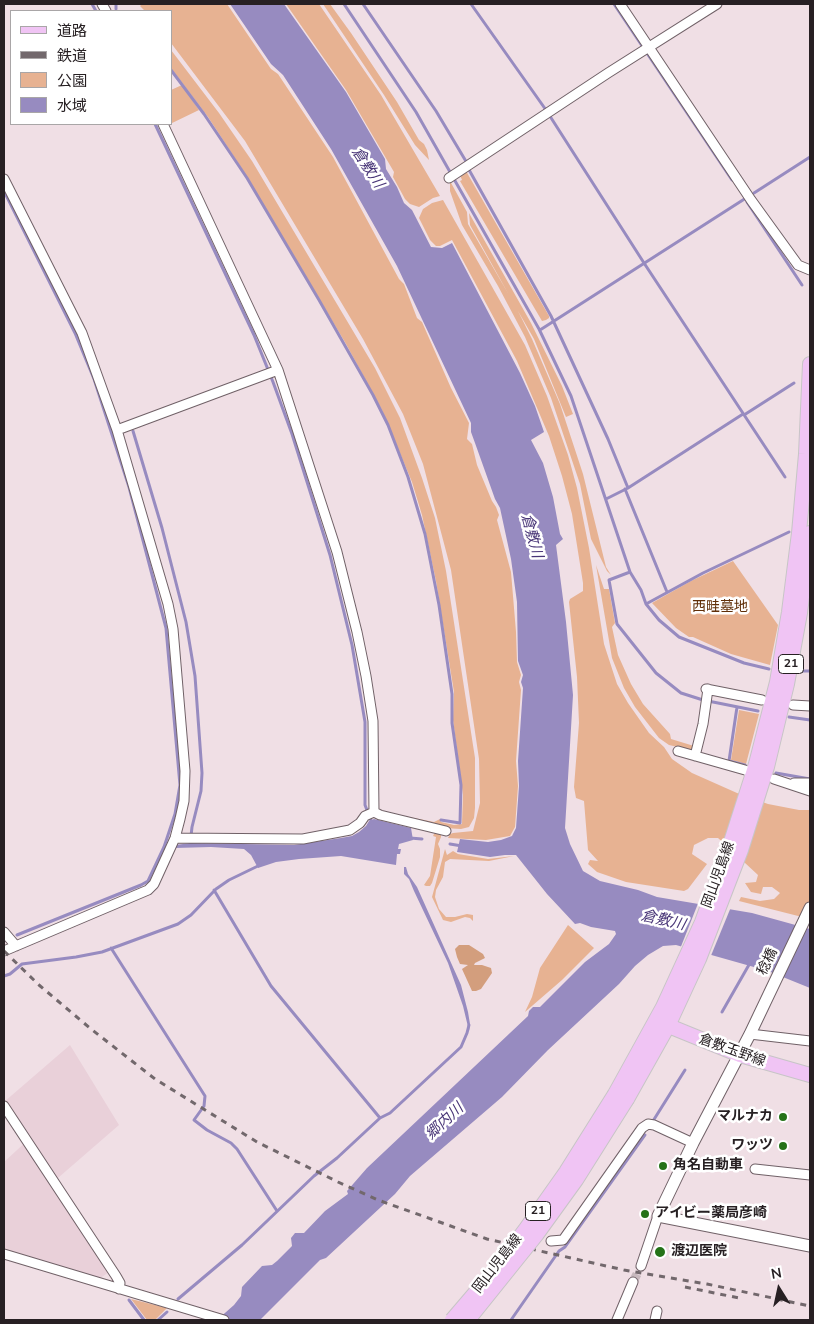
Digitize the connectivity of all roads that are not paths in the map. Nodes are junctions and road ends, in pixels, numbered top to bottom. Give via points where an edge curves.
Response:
1 (620, 4) edge
2 (717, 4) edge
3 (646, 49) junction
4 (163, 125) edge
5 (452, 176) dead end
6 (4, 178) edge
7 (810, 270) edge
8 (810, 364) edge
9 (273, 372) junction
10 (117, 430) junction
11 (810, 533) edge
12 (762, 700) dead end
13 (793, 705) dead end
14 (810, 706) edge
15 (678, 751) dead end
16 (695, 756) junction
17 (758, 778) junction
18 (789, 783) junction
19 (810, 783) edge
20 (810, 791) edge
21 (370, 813) junction
22 (446, 831) dead end
23 (172, 844) junction
24 (810, 908) edge
25 (4, 932) edge
26 (16, 946) junction
27 (4, 951) edge
28 (662, 1023) junction
29 (751, 1032) junction
30 (810, 1041) edge
31 (740, 1055) junction
32 (810, 1075) edge
33 (621, 1097) junction
34 (4, 1106) edge
35 (693, 1143) junction
36 (755, 1169) dead end
37 (810, 1175) edge
38 (658, 1216) junction
39 (551, 1241) dead end
40 (810, 1246) edge
41 (4, 1254) edge
42 (641, 1266) tunnel mouth
43 (633, 1282) tunnel mouth
44 (119, 1289) junction
45 (224, 1320) edge
46 (452, 1320) edge
47 (468, 1320) edge
48 (617, 1320) edge

1 - 3 street
2 - 3 street
3 - 5 street
3 - 7 street via 798,266
4 - 9 street
6 - 10 street via 82,333
8 - 17 main road, 岡山児島線 / 21 via 800,524 789,612
9 - 10 street
9 - 21 street via 336,552 357,632 373,721
10 - 23 street via 173,629 185,772 184,801
11 - 17 main road, 岡山児島線 / 21 via 794,649
12 - 16 street via 706,695
13 - 14 street
15 - 16 street
16 - 17 street
17 - 18 street
17 - 28 main road, 岡山児島線 / 21
18 - 19 street
18 - 20 street
21 - 22 street
21 - 23 street via 350,830 303,839 191,838
23 - 26 street via 154,884 148,890
24 - 29 street, 稔橋
25 - 26 street
26 - 27 street
28 - 31 main road, 倉敷玉野線
28 - 33 main road, 岡山児島線 / 21
29 - 30 street
29 - 31 street, 稔橋
31 - 32 main road, 倉敷玉野線
31 - 35 street, 稔橋
33 - 46 main road, 岡山児島線 / 21, bridge via 525,1230
33 - 47 main road, 岡山児島線 / 21, bridge via 576,1180
34 - 44 street via 116,1276
35 - 38 street, 稔橋
35 - 39 street via 654,1125 642,1128 563,1240
36 - 37 street
38 - 40 street
38 - 42 street
41 - 44 street
43 - 48 street
44 - 45 street

